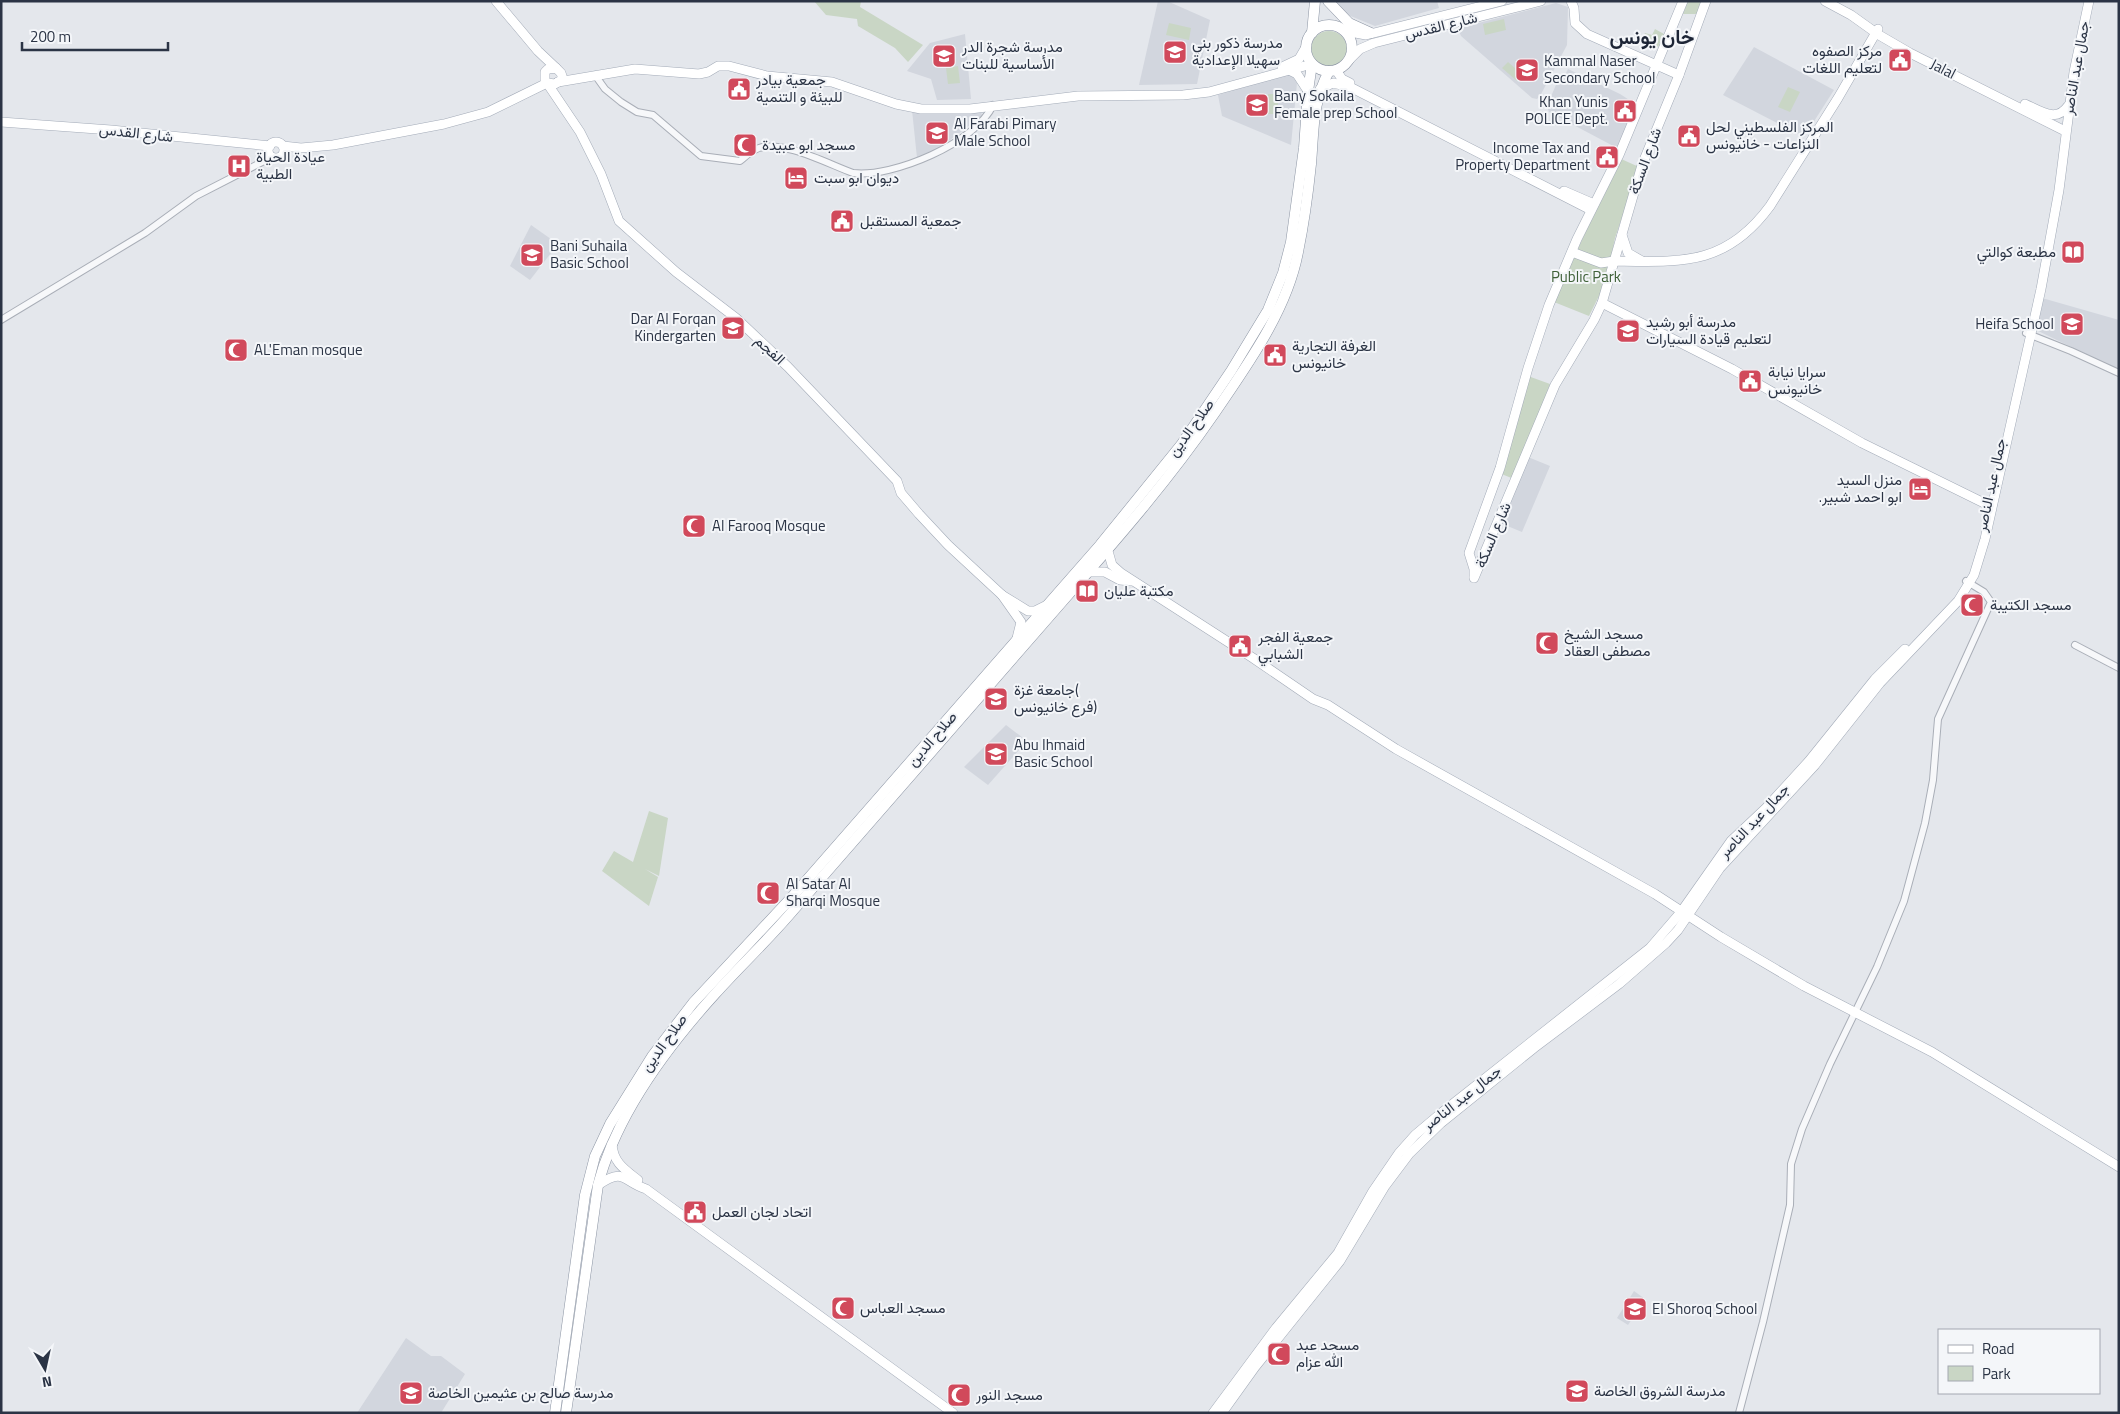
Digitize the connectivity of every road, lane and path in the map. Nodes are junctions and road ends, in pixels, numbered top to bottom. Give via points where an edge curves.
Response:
1 (496, 1) edge
2 (1315, 1) edge
3 (1327, 1) edge
4 (1502, 1) edge
5 (1541, 1) edge
6 (1571, 1) edge
7 (1683, 1) edge
8 (1706, 1) edge
9 (1827, 1) edge
10 (2088, 1) edge
11 (1344, 30) junction
12 (1312, 32) junction
13 (1878, 32) junction
14 (1372, 33) junction
15 (1306, 47) junction
16 (538, 51) junction
17 (1661, 56) junction
18 (1348, 62) junction
19 (1312, 64) junction
20 (1657, 66) junction
21 (558, 69) junction
22 (1289, 70) junction
23 (1333, 70) junction
24 (1681, 71) junction
25 (593, 76) junction
26 (579, 77) junction
27 (545, 78) junction
28 (558, 83) junction
29 (1320, 89) junction
30 (1308, 91) junction
31 (557, 96) junction
32 (993, 104) junction
33 (2068, 105) junction
34 (1, 122) edge
35 (2065, 133) junction
36 (270, 146) junction
37 (283, 150) junction
38 (272, 157) junction
39 (1593, 207) junction
40 (1622, 232) junction
41 (1572, 252) junction
42 (1614, 262) junction
43 (1644, 262) junction
44 (1610, 276) junction
45 (1602, 302) junction
46 (1, 320) edge
47 (2028, 333) junction
48 (2119, 374) edge
49 (1181, 453) junction
50 (1160, 478) junction
51 (1986, 504) junction
52 (1108, 551) junction
53 (1088, 572) junction
54 (1134, 582) junction
55 (1968, 582) junction
56 (1002, 595) junction
57 (1047, 605) junction
58 (1016, 640) junction
59 (2075, 645) dead end
60 (2119, 668) edge
61 (906, 775) junction
62 (1685, 914) junction
63 (693, 1003) junction
64 (699, 1012) junction
65 (1854, 1013) junction
66 (674, 1034) junction
67 (612, 1144) junction
68 (2119, 1167) edge
69 (598, 1184) junction
70 (646, 1189) junction
71 (555, 1413) edge
72 (566, 1413) edge
73 (953, 1413) edge
74 (1213, 1413) edge
75 (1222, 1413) edge
76 (1739, 1413) edge

1 - 16 main road
2 - 12 highway
3 - 11 highway via 1330,15
3 - 14 highway via 1349,23
4 - 14 main road, شارع القدس
5 - 18 main road, شارع القدس via 1374,42 1360,48
6 - 20 main road via 1575,23 1587,34
7 - 17 main road, شارع السكة
8 - 24 main road, شارع السكة
9 - 13 main road, Jalal
10 - 33 main road, جمال عبد الناصر
11 - 12 highway via 1326,25
11 - 14 main road, شارع القدس via 1357,34
11 - 18 highway via 1352,47
12 - 15 highway
13 - 33 main road, Jalal via 2050,116 2060,114
13 - 35 main road, Jalal
13 - 43 main road via 1758,222 1729,245 1704,257
13 - 44 main road via 1774,208 1758,227 1719,256 1701,263 1680,267 1624,266
15 - 19 highway
15 - 25 main road via 1299,59 1292,63 1203,89 1095,91 974,104 914,102 883,96 833,78 767,72 730,62 694,71 637,65 600,71
16 - 21 main road
16 - 27 main road
17 - 20 main road, شارع السكة
17 - 24 main road via 1670,66
18 - 23 highway
19 - 22 main road
19 - 23 highway via 1320,69
19 - 30 highway, صلاح الدين
20 - 24 main road
20 - 39 main road, شارع السكة
21 - 26 main road
21 - 27 main road via 548,69
21 - 28 main road via 563,78
22 - 30 main road via 1297,74
22 - 32 main road via 1227,88 1183,95 1078,96
23 - 29 highway, صلاح الدين
23 - 39 main road via 1342,79 1381,100
24 - 40 main road, شارع السكة via 1642,166
25 - 26 main road
25 - 32 main road via 635,69 699,74 718,66 729,66 767,76 832,82 921,109 970,109
25 - 32 street via 621,102 637,112 653,115 701,156 740,161 755,149 779,146 865,175 926,159 966,134 989,115
26 - 28 main road
27 - 28 main road
27 - 31 main road, الفجم
27 - 37 main road via 488,112 444,124 333,145
28 - 31 main road via 555,88
29 - 39 main road via 1333,83 1350,87
29 - 49 highway, صلاح الدين via 1315,110 1307,204 1288,290 1269,329
30 - 49 highway, صلاح الدين via 1291,242 1277,290 1249,343
31 - 56 main road, الفجم via 587,145 619,221 676,272 736,318 788,367 897,481 901,492 931,527
33 - 35 main road, جمال عبد الناصر
34 - 36 main road, شارع القدس
35 - 47 main road, جمال عبد الناصر via 2061,138 2053,207
36 - 37 main road via 277,143
36 - 38 main road
37 - 38 main road via 278,158
38 - 46 street via 196,196 145,233
39 - 41 main road, شارع السكة
40 - 42 main road, شارع السكة
40 - 43 main road via 1628,253
41 - 42 main road via 1602,263
41 - 45 main road, شارع السكة via 1549,305 1500,468 1469,553 1474,578 1555,385
42 - 43 main road
42 - 44 main road, شارع السكة
44 - 45 main road, شارع السكة
45 - 51 main road via 1732,369 1862,443
47 - 48 street
47 - 51 main road, جمال عبد الناصر
47 - 55 main road, جمال عبد الناصر via 1985,539
49 - 50 highway, صلاح الدين
50 - 52 highway, صلاح الدين
50 - 57 highway, صلاح الدين
51 - 55 main road, جمال عبد الناصر
52 - 53 highway, صلاح الدين
52 - 54 main road via 1112,565
53 - 54 main road via 1105,572 1120,580
53 - 61 highway, صلاح الدين
54 - 62 main road via 1313,699
55 - 62 main road, جمال عبد الناصر via 1875,679 1809,761 1766,808 1731,841
55 - 65 street via 1984,592 1991,602 1938,719 1933,780 1925,824 1904,901
56 - 57 main road via 1028,611
56 - 58 main road via 1021,622
57 - 58 highway, صلاح الدين
58 - 61 highway, صلاح الدين
59 - 60 street
61 - 63 highway, صلاح الدين
61 - 64 highway, صلاح الدين via 782,924
62 - 65 main road
62 - 74 main road, جمال عبد الناصر via 1632,964 1415,1135 1386,1170 1338,1253 1266,1341
62 - 75 main road, جمال عبد الناصر via 1666,943 1640,967 1511,1066 1420,1142 1385,1186 1340,1261
63 - 64 highway via 693,1011
63 - 66 highway, صلاح الدين
64 - 66 highway, صلاح الدين
65 - 68 main road via 1932,1052
65 - 76 street via 1802,1129 1791,1164 1788,1214 1764,1322
66 - 67 highway, صلاح الدين
66 - 71 highway, صلاح الدين via 620,1108 592,1164 580,1226
67 - 69 highway, صلاح الدين
67 - 70 main road via 616,1162
69 - 70 main road via 618,1175
69 - 72 highway, صلاح الدين
70 - 73 main road

